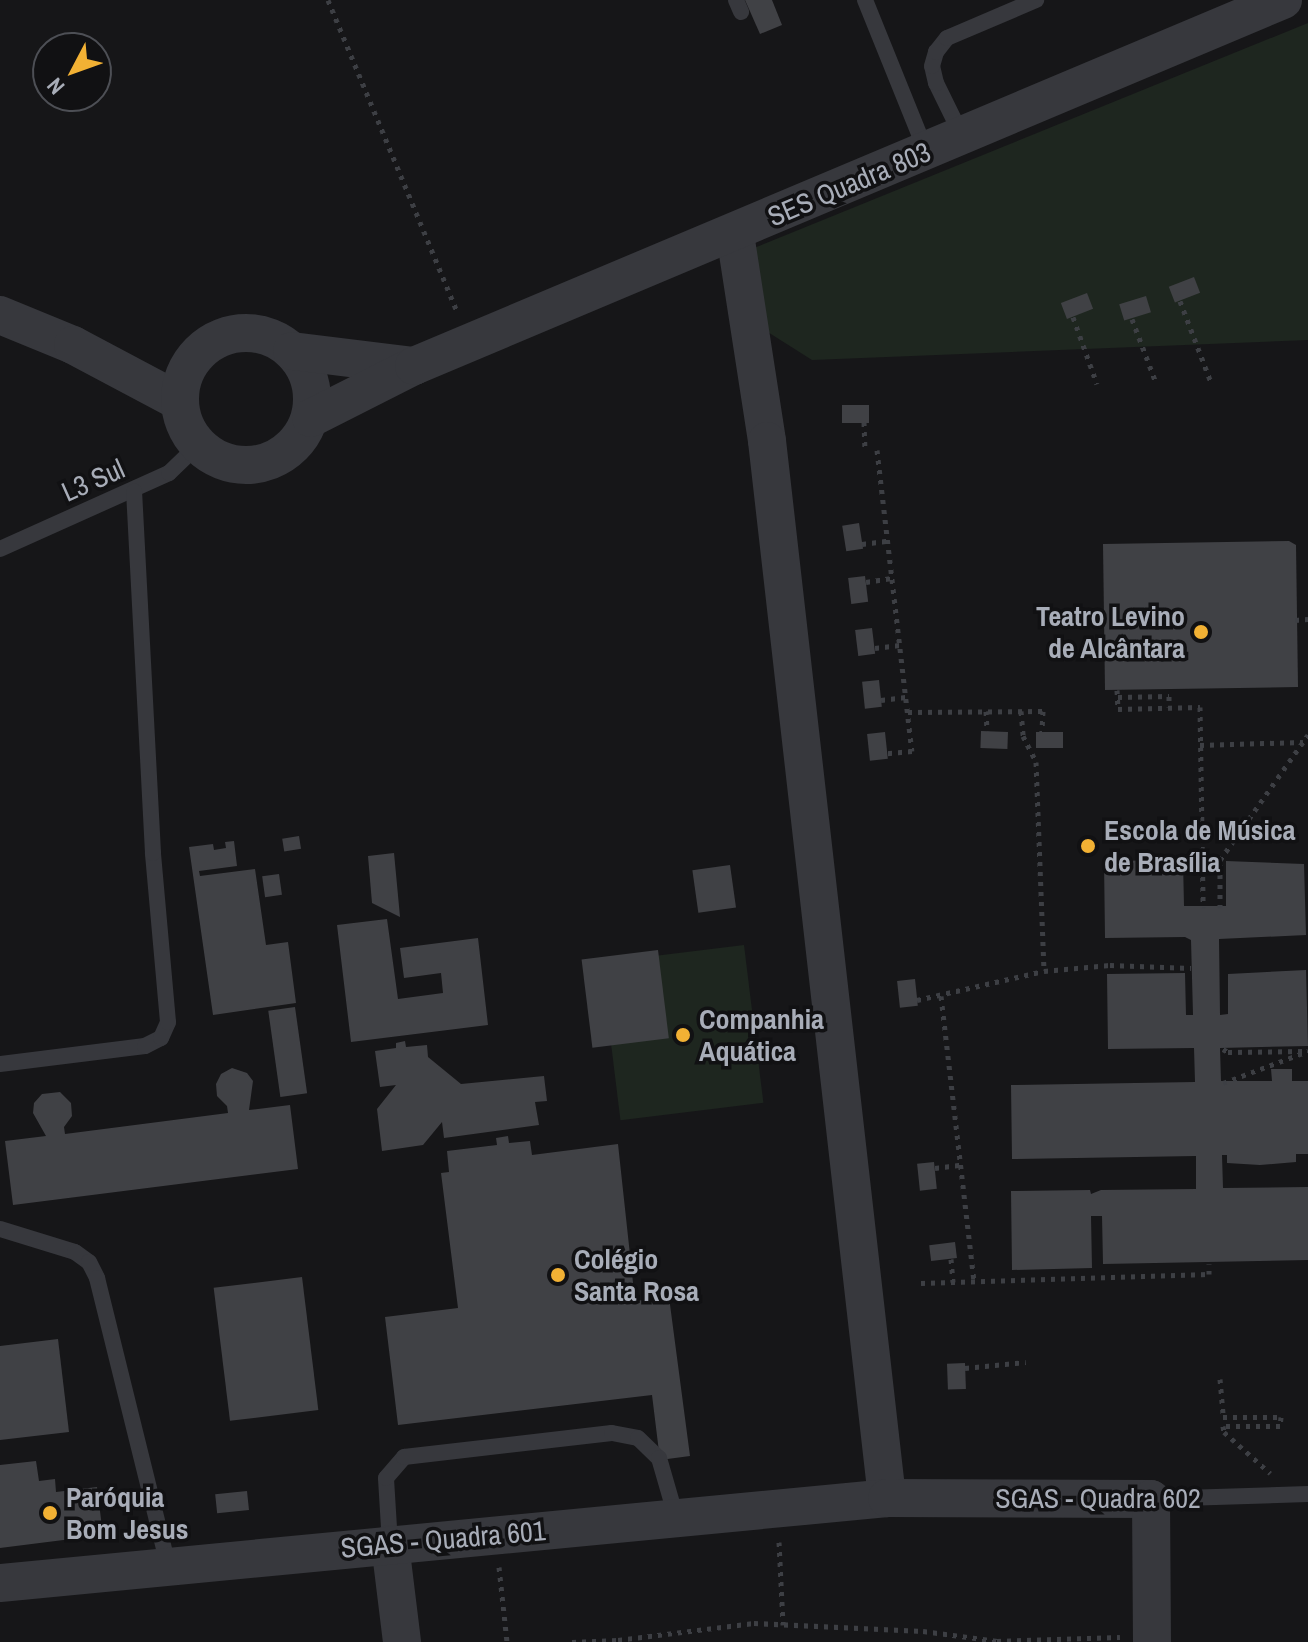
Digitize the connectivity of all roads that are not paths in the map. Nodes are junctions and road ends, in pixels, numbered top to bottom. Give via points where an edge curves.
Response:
1 (865, 0) edge
2 (1036, 0) edge
3 (1274, 2) edge
4 (962, 136) junction
5 (926, 151) junction
6 (735, 234) junction
7 (0, 315) edge
8 (73, 345) junction
9 (292, 351) junction
10 (189, 365) junction
11 (414, 366) junction
12 (180, 402) junction
13 (311, 418) junction
14 (198, 445) junction
15 (134, 491) junction
16 (0, 549) edge
17 (0, 1064) edge
18 (0, 1229) edge
19 (1301, 1494) edge
20 (887, 1498) junction
21 (1151, 1499) junction
22 (676, 1517) junction
23 (390, 1544) junction
24 (168, 1565) junction
25 (0, 1583) edge
26 (1152, 1638) edge
27 (402, 1642) edge

1 - 5 lane
2 - 4 lane via 947,38 936,52 936,83
3 - 4 street, SES Quadra 803
4 - 5 street, SES Quadra 803
5 - 6 street, SES Quadra 803
6 - 11 street, SES Quadra 803
6 - 20 street via 767,441
7 - 8 street
8 - 10 street
8 - 12 street
9 - 10 street via 276,340 237,333 202,349
9 - 11 street, SES Quadra 803
9 - 13 street via 313,389
10 - 12 street
11 - 13 street, SES Quadra 803
12 - 14 street via 185,425
13 - 14 street via 293,447 263,464 228,464
14 - 15 lane, L3 Sul via 169,473
15 - 16 lane, L3 Sul
15 - 17 lane via 153,853 168,1022 161,1038 145,1046
18 - 24 lane via 75,1252 89,1262 97,1278
19 - 21 lane, SGAS - Quadra 602
20 - 21 street, SGAS - Quadra 602
20 - 22 street, SGAS - Quadra 601
21 - 26 street
22 - 23 street, SGAS - Quadra 601
22 - 23 lane via 659,1458 638,1438 612,1433 404,1457 386,1478
23 - 24 street, SGAS - Quadra 601
23 - 27 street
24 - 25 street, SGAS - Quadra 601

